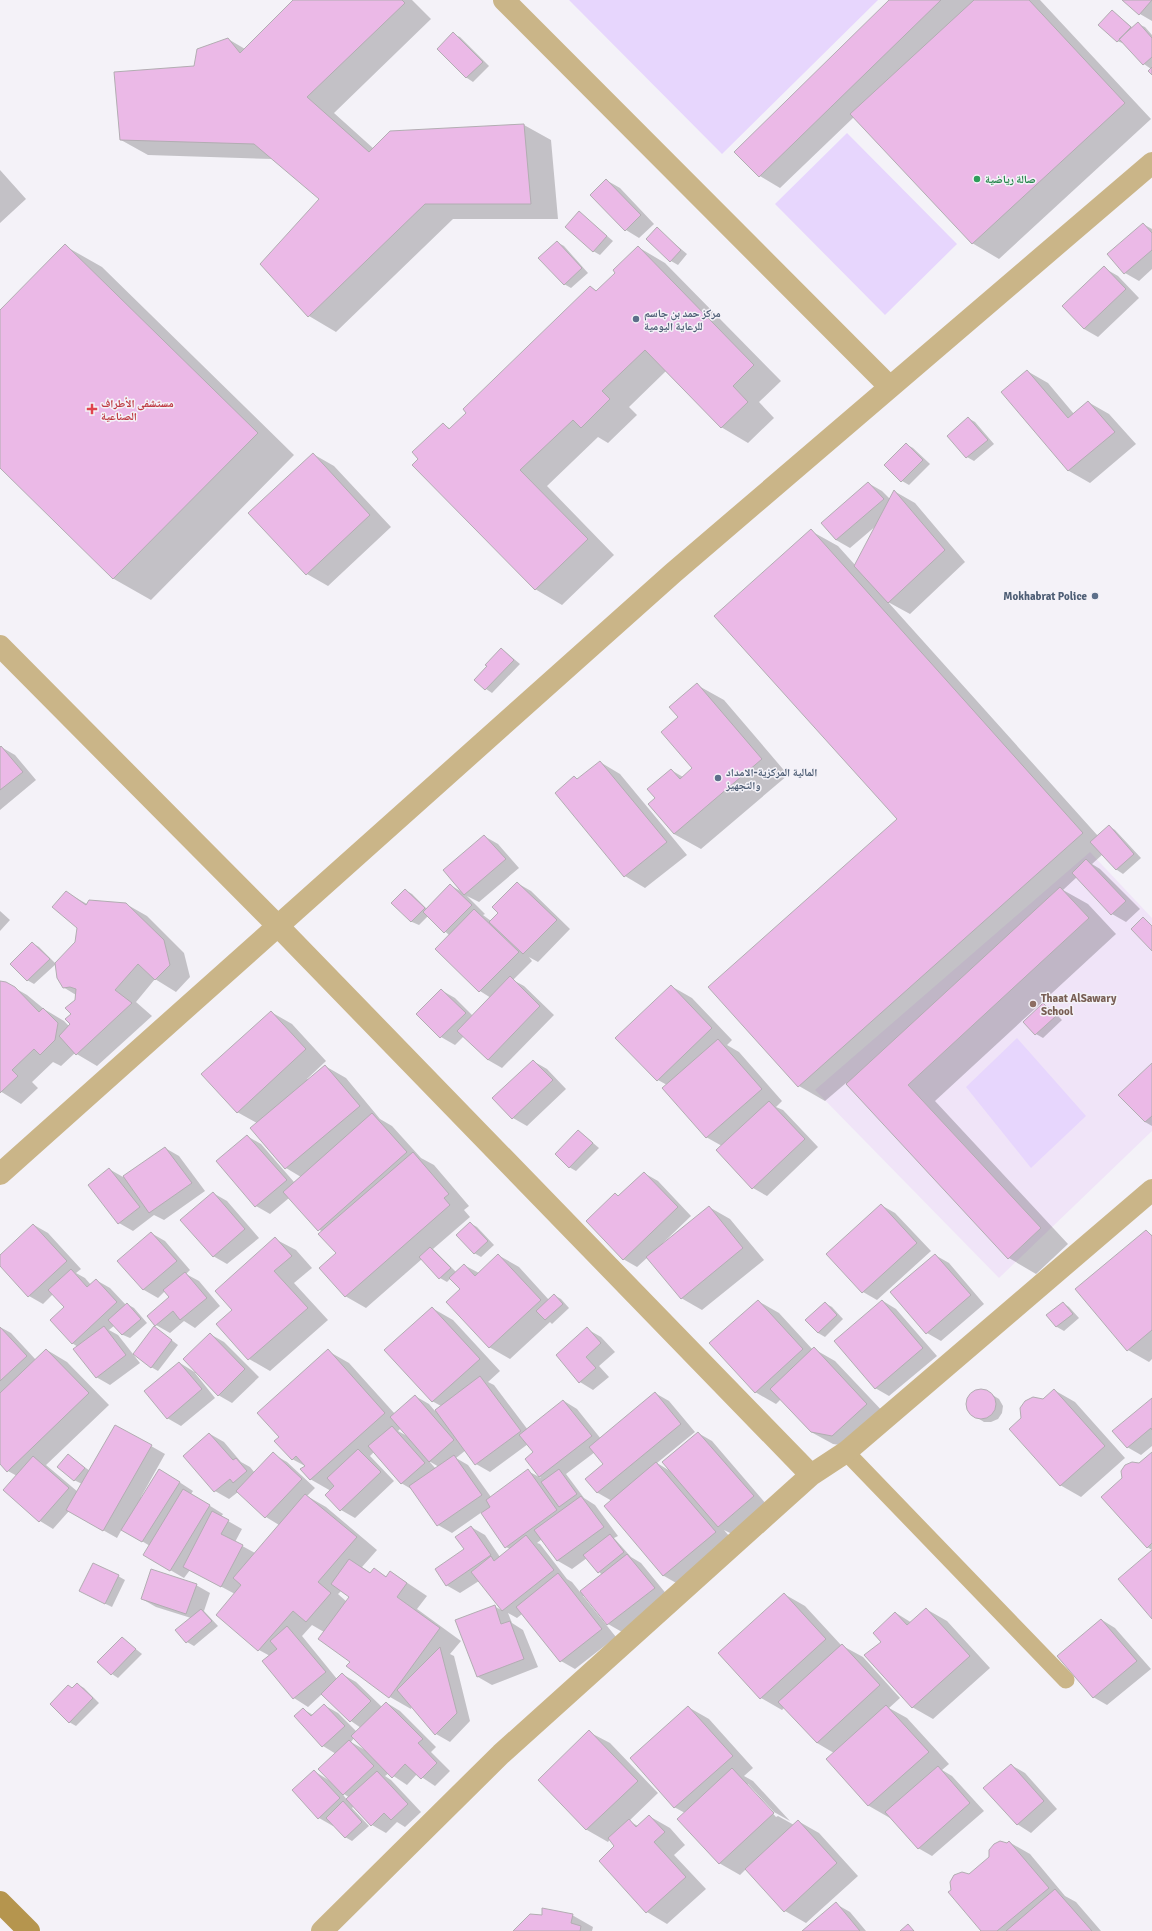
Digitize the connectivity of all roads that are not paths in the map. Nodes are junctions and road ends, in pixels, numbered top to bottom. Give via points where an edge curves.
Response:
1 (504, 0) edge
2 (1152, 163) edge
3 (890, 387) junction
4 (0, 646) edge
5 (278, 926) junction
6 (0, 1174) edge
7 (1152, 1190) edge
8 (846, 1452) junction
9 (811, 1475) junction
10 (1066, 1680) dead end
11 (0, 1902) edge
12 (29, 1931) edge
13 (322, 1931) edge

1 - 3 street
2 - 3 street
3 - 5 street via 673,573
4 - 5 street
5 - 6 street
5 - 9 street
7 - 8 street
8 - 9 street
8 - 10 lane
9 - 13 street via 501,1754
11 - 12 main road

